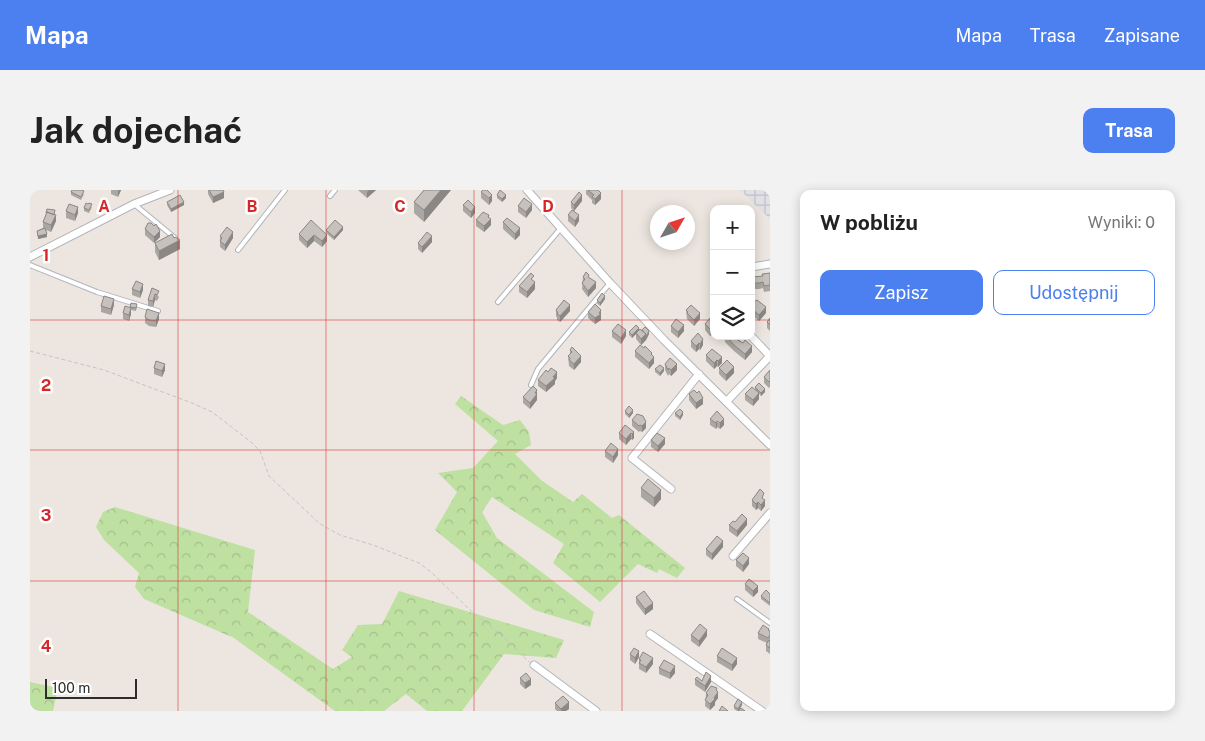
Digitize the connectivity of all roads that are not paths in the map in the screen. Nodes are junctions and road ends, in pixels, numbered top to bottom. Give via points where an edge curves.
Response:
1 (170, 190) edge
2 (285, 190) edge
3 (335, 190) edge
4 (527, 190) edge
5 (330, 196) dead end
6 (134, 204) junction
7 (562, 228) junction
8 (174, 238) edge
9 (238, 250) dead end
10 (30, 256) edge
11 (770, 264) edge
12 (30, 265) edge
13 (755, 266) edge
14 (610, 283) junction
15 (498, 302) dead end
16 (158, 311) edge
17 (755, 340) edge
18 (770, 356) edge
19 (699, 374) junction
20 (531, 385) edge
21 (727, 401) junction
22 (770, 445) edge
23 (671, 489) dead end
24 (770, 513) edge
25 (733, 556) dead end
26 (736, 599) dead end
27 (770, 623) edge
28 (650, 634) dead end
29 (534, 665) road end
30 (596, 711) edge
31 (762, 711) edge

1 - 6 street
2 - 9 lane
3 - 5 lane
4 - 7 street
6 - 8 lane
6 - 10 street
7 - 14 street
7 - 15 lane
11 - 13 street
12 - 16 lane via 96,292
14 - 19 street
14 - 20 lane via 538,369
17 - 18 street
18 - 21 street
19 - 21 street
19 - 23 street via 632,458
21 - 22 street
24 - 25 street
26 - 27 lane
28 - 31 street
29 - 30 street

